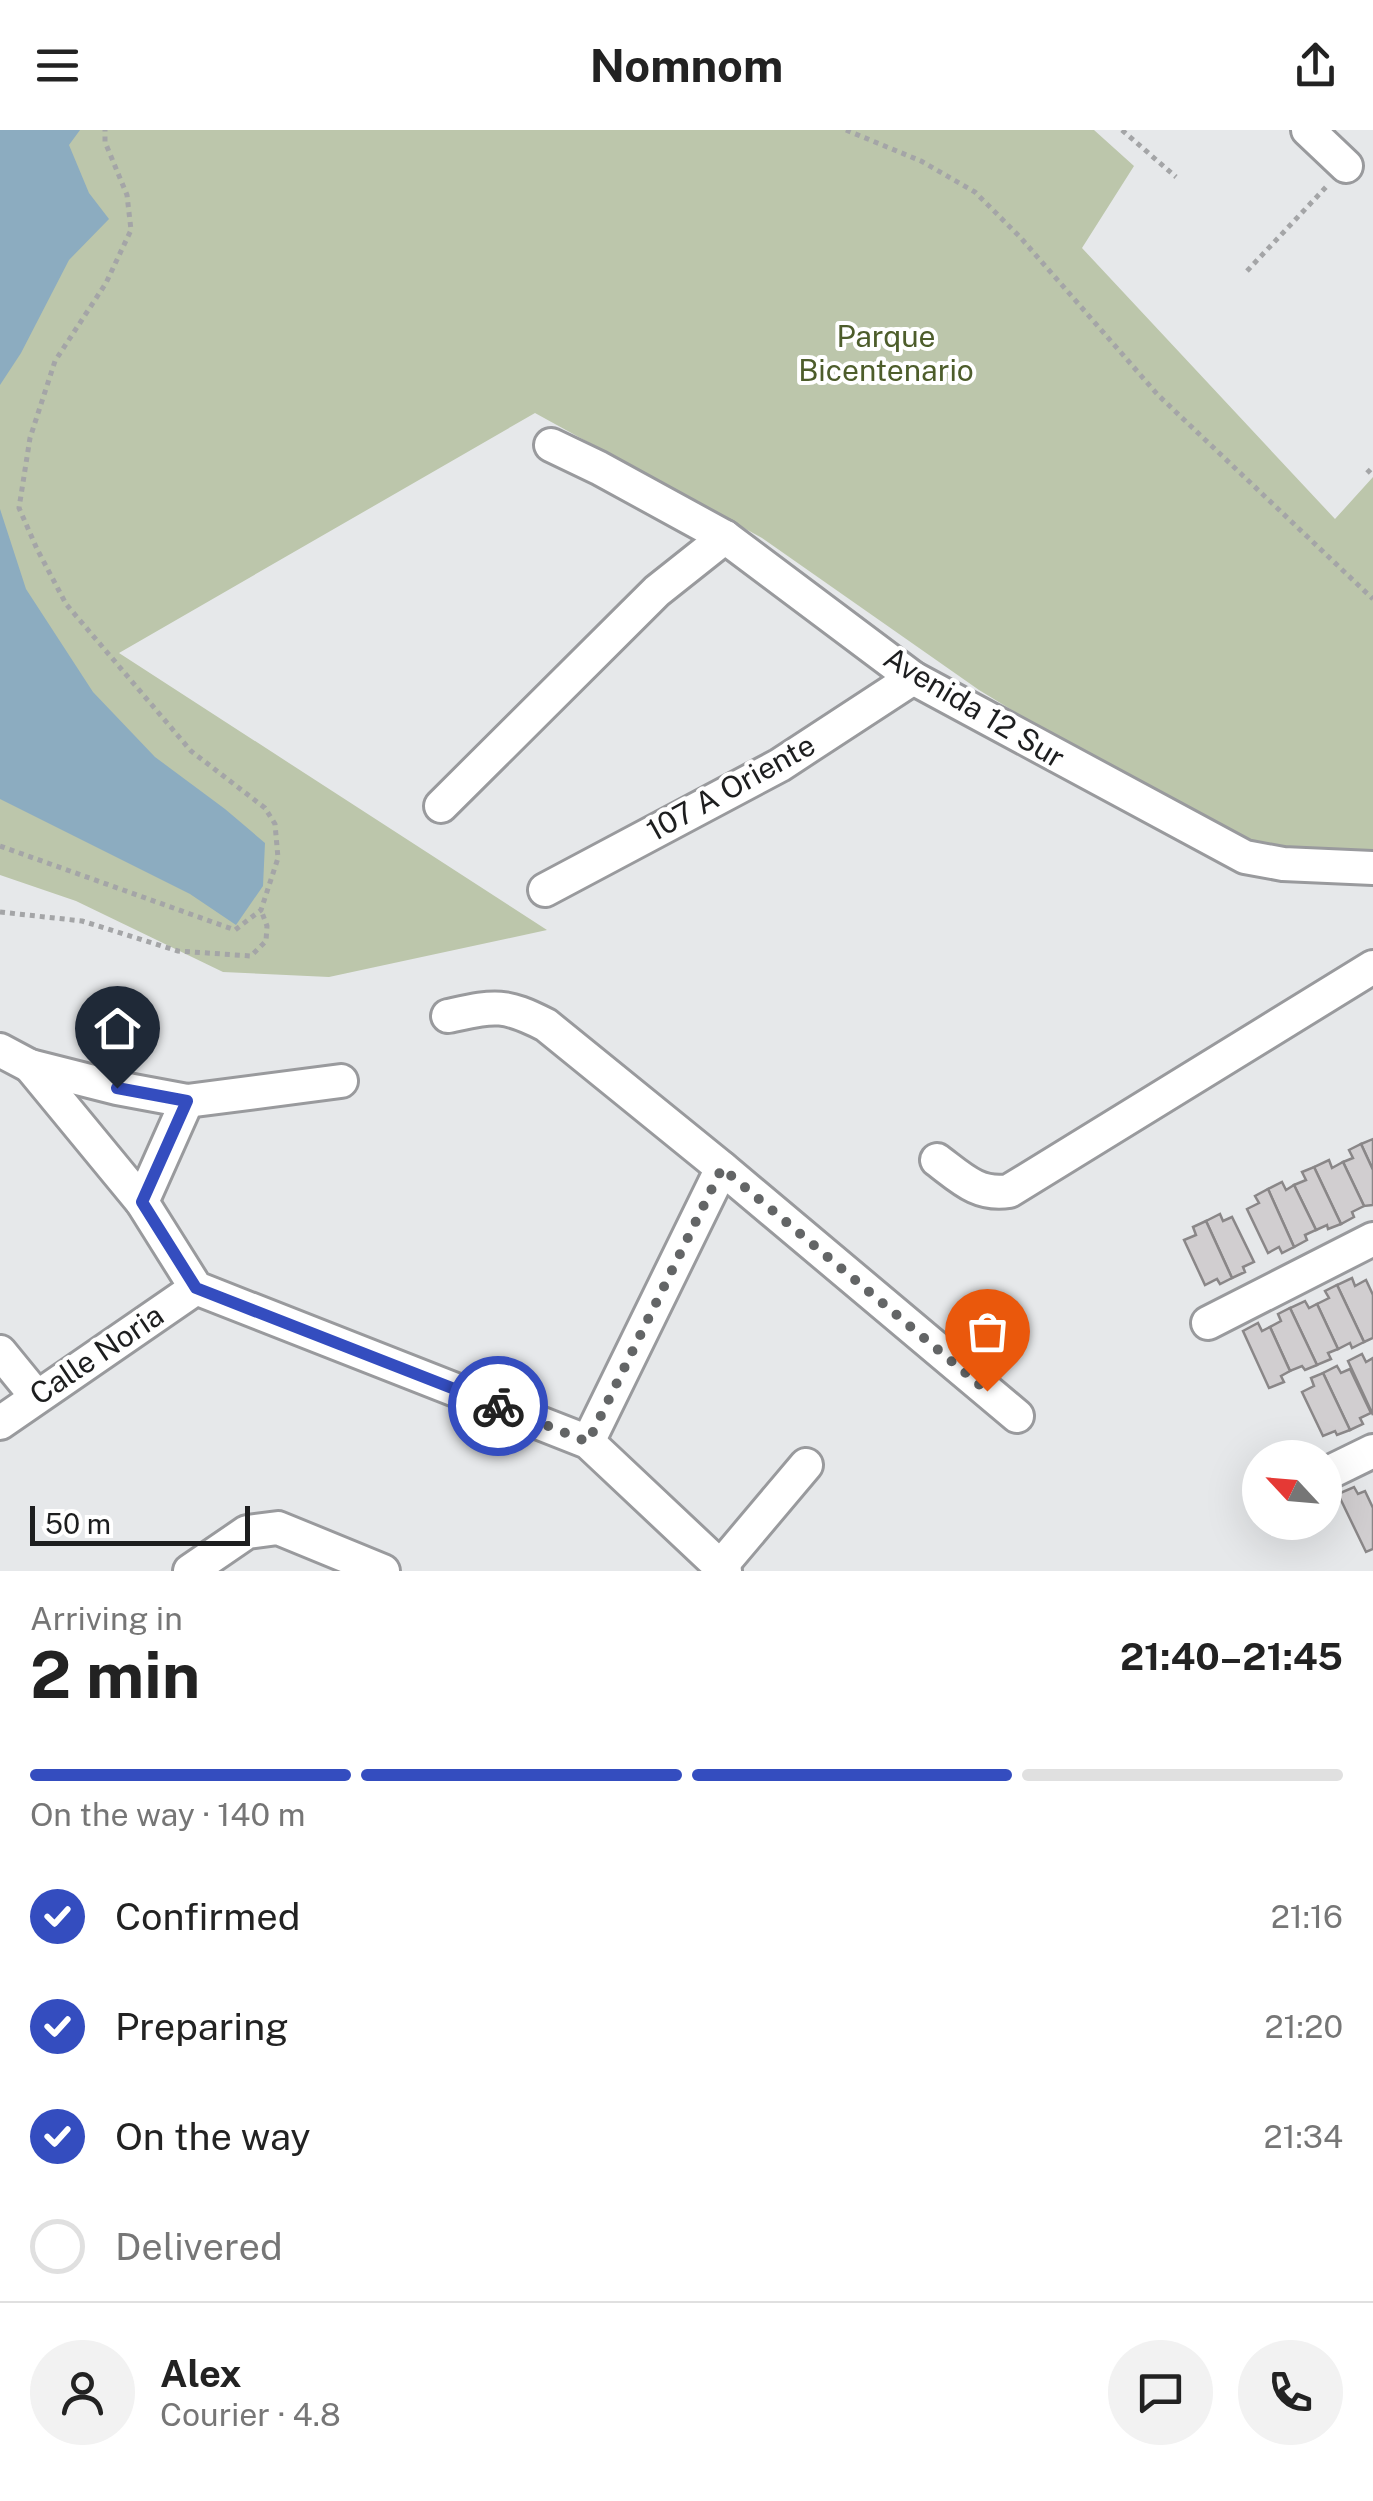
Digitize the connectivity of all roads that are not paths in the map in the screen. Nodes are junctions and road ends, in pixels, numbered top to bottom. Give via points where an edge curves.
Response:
1 (1308, 130) edge
2 (1346, 166) road end
3 (551, 445) dead end
4 (725, 536) junction
5 (913, 678) junction
6 (441, 806) dead end
7 (1373, 868) edge
8 (545, 890) dead end
9 (1373, 967) edge
10 (448, 1016) dead end
11 (0, 1050) edge
12 (30, 1066) junction
13 (341, 1081) dead end
14 (187, 1101) junction
15 (937, 1160) dead end
16 (722, 1168) junction
17 (142, 1202) junction
18 (1373, 1239) edge
19 (196, 1288) junction
20 (1208, 1323) dead end
21 (0, 1352) edge
22 (36, 1396) junction
23 (1017, 1416) dead end
24 (0, 1424) edge
25 (588, 1442) junction
26 (1373, 1451) edge
27 (806, 1465) dead end
28 (1342, 1466) edge
29 (722, 1569) edge
30 (190, 1571) edge
31 (383, 1571) edge

1 - 2 street
3 - 4 street, Avenida 12 Sur
4 - 5 street, Avenida 12 Sur
4 - 6 street via 657,591
5 - 7 street, Avenida 12 Sur via 1244,858
5 - 8 street, 107 A Oriente via 780,765
9 - 15 street via 1009,1191 976,1190
10 - 16 street via 513,1008 546,1025
11 - 12 street
12 - 14 street
12 - 17 street
13 - 14 street
14 - 17 street
16 - 23 street
16 - 25 street
17 - 19 street
18 - 20 street
19 - 22 street, Calle Noria
19 - 25 street
21 - 22 street
22 - 24 street, Calle Noria
25 - 29 street
26 - 28 street
27 - 29 street
30 - 31 street via 248,1532 278,1528

